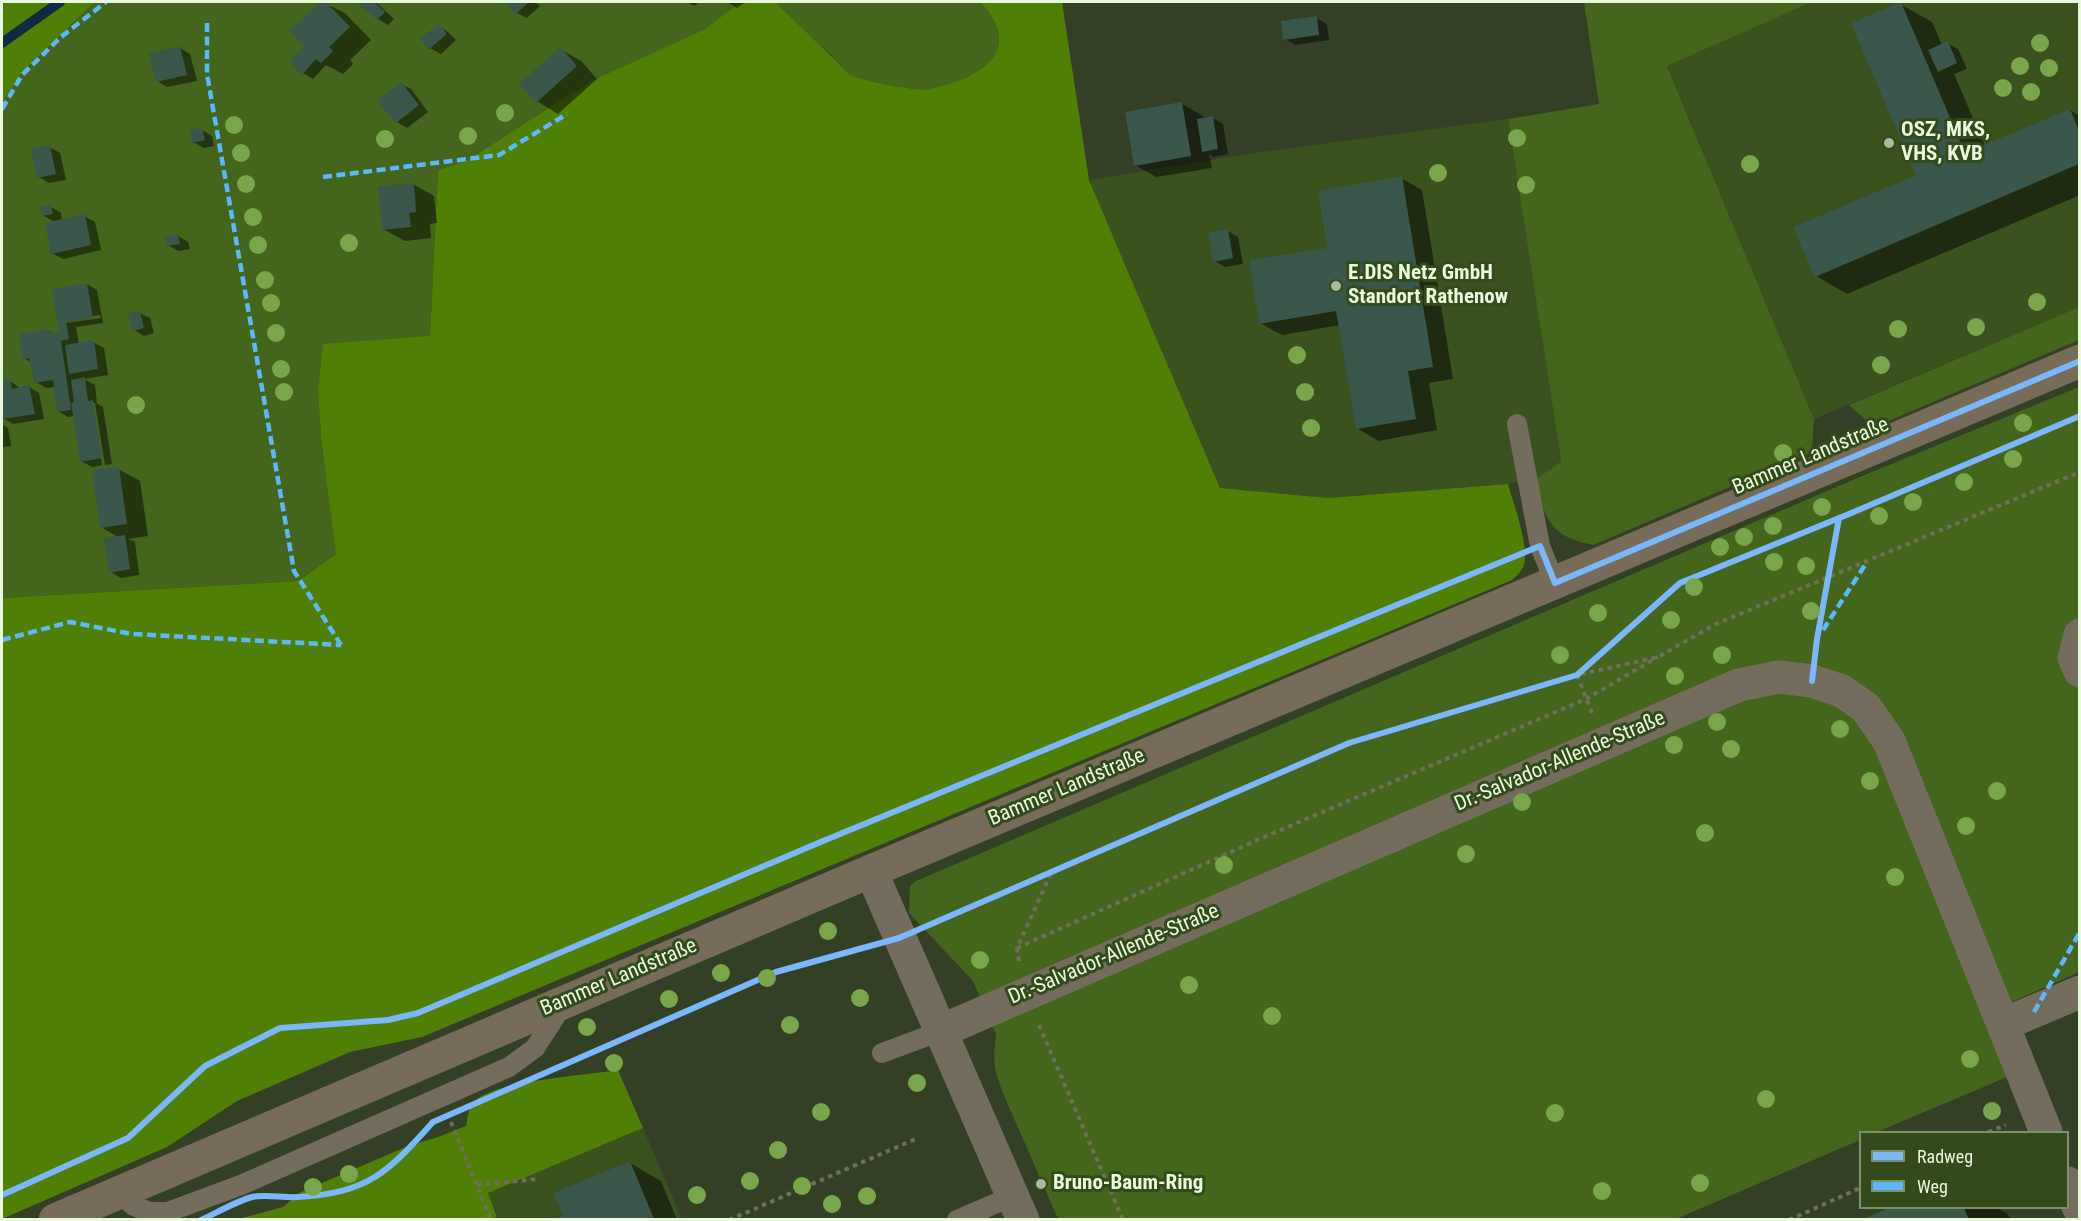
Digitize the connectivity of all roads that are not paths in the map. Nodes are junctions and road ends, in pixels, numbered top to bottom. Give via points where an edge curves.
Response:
1 (2079, 361) edge
2 (1517, 424) dead end
3 (1555, 583) junction
4 (2079, 635) edge
5 (2079, 671) edge
6 (871, 871) junction
7 (2079, 992) edge
8 (2004, 1024) junction
9 (940, 1031) junction
10 (882, 1053) dead end
11 (2046, 1131) edge
12 (2069, 1188) edge
13 (1018, 1208) edge
14 (2079, 1211) edge
15 (55, 1220) edge
16 (957, 1220) edge

1 - 3 main road, Bammer Landstraße
2 - 3 lane via 1540,546
3 - 6 main road, Bammer Landstraße
4 - 5 street via 2074,658
6 - 9 street
6 - 15 main road, Bammer Landstraße
7 - 8 street
8 - 9 street, Dr.-Salvador-Allende-Straße via 1889,741 1866,708 1842,691 1812,681 1779,677 1739,685
8 - 11 street, Dr.-Salvador-Allende-Straße
9 - 10 lane
9 - 13 street
12 - 14 street
13 - 16 lane

